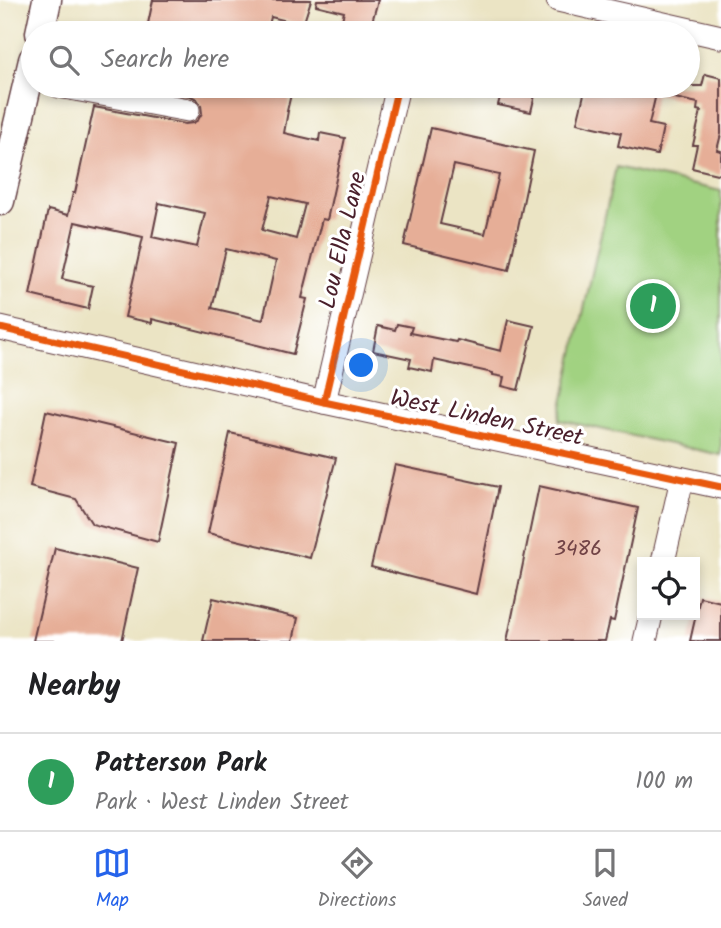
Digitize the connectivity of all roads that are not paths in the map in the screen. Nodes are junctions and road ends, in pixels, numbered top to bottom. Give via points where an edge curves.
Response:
1 (47, 0) edge
2 (558, 0) edge
3 (43, 21) edge
4 (651, 21) edge
5 (700, 32) edge
6 (721, 37) edge
7 (26, 98) edge
8 (124, 98) edge
9 (395, 98) edge
10 (188, 110) dead end
11 (0, 201) edge
12 (0, 328) edge
13 (324, 402) junction
14 (682, 479) junction
15 (721, 487) edge
16 (664, 557) edge
17 (650, 620) edge
18 (645, 641) edge

1 - 3 main road
2 - 4 street
5 - 6 street
7 - 11 main road
8 - 10 street
9 - 13 street, Lou Ella Lane
12 - 13 street, West Linden Street
13 - 14 street, West Linden Street
14 - 15 street, West Linden Street
14 - 16 street
17 - 18 street

